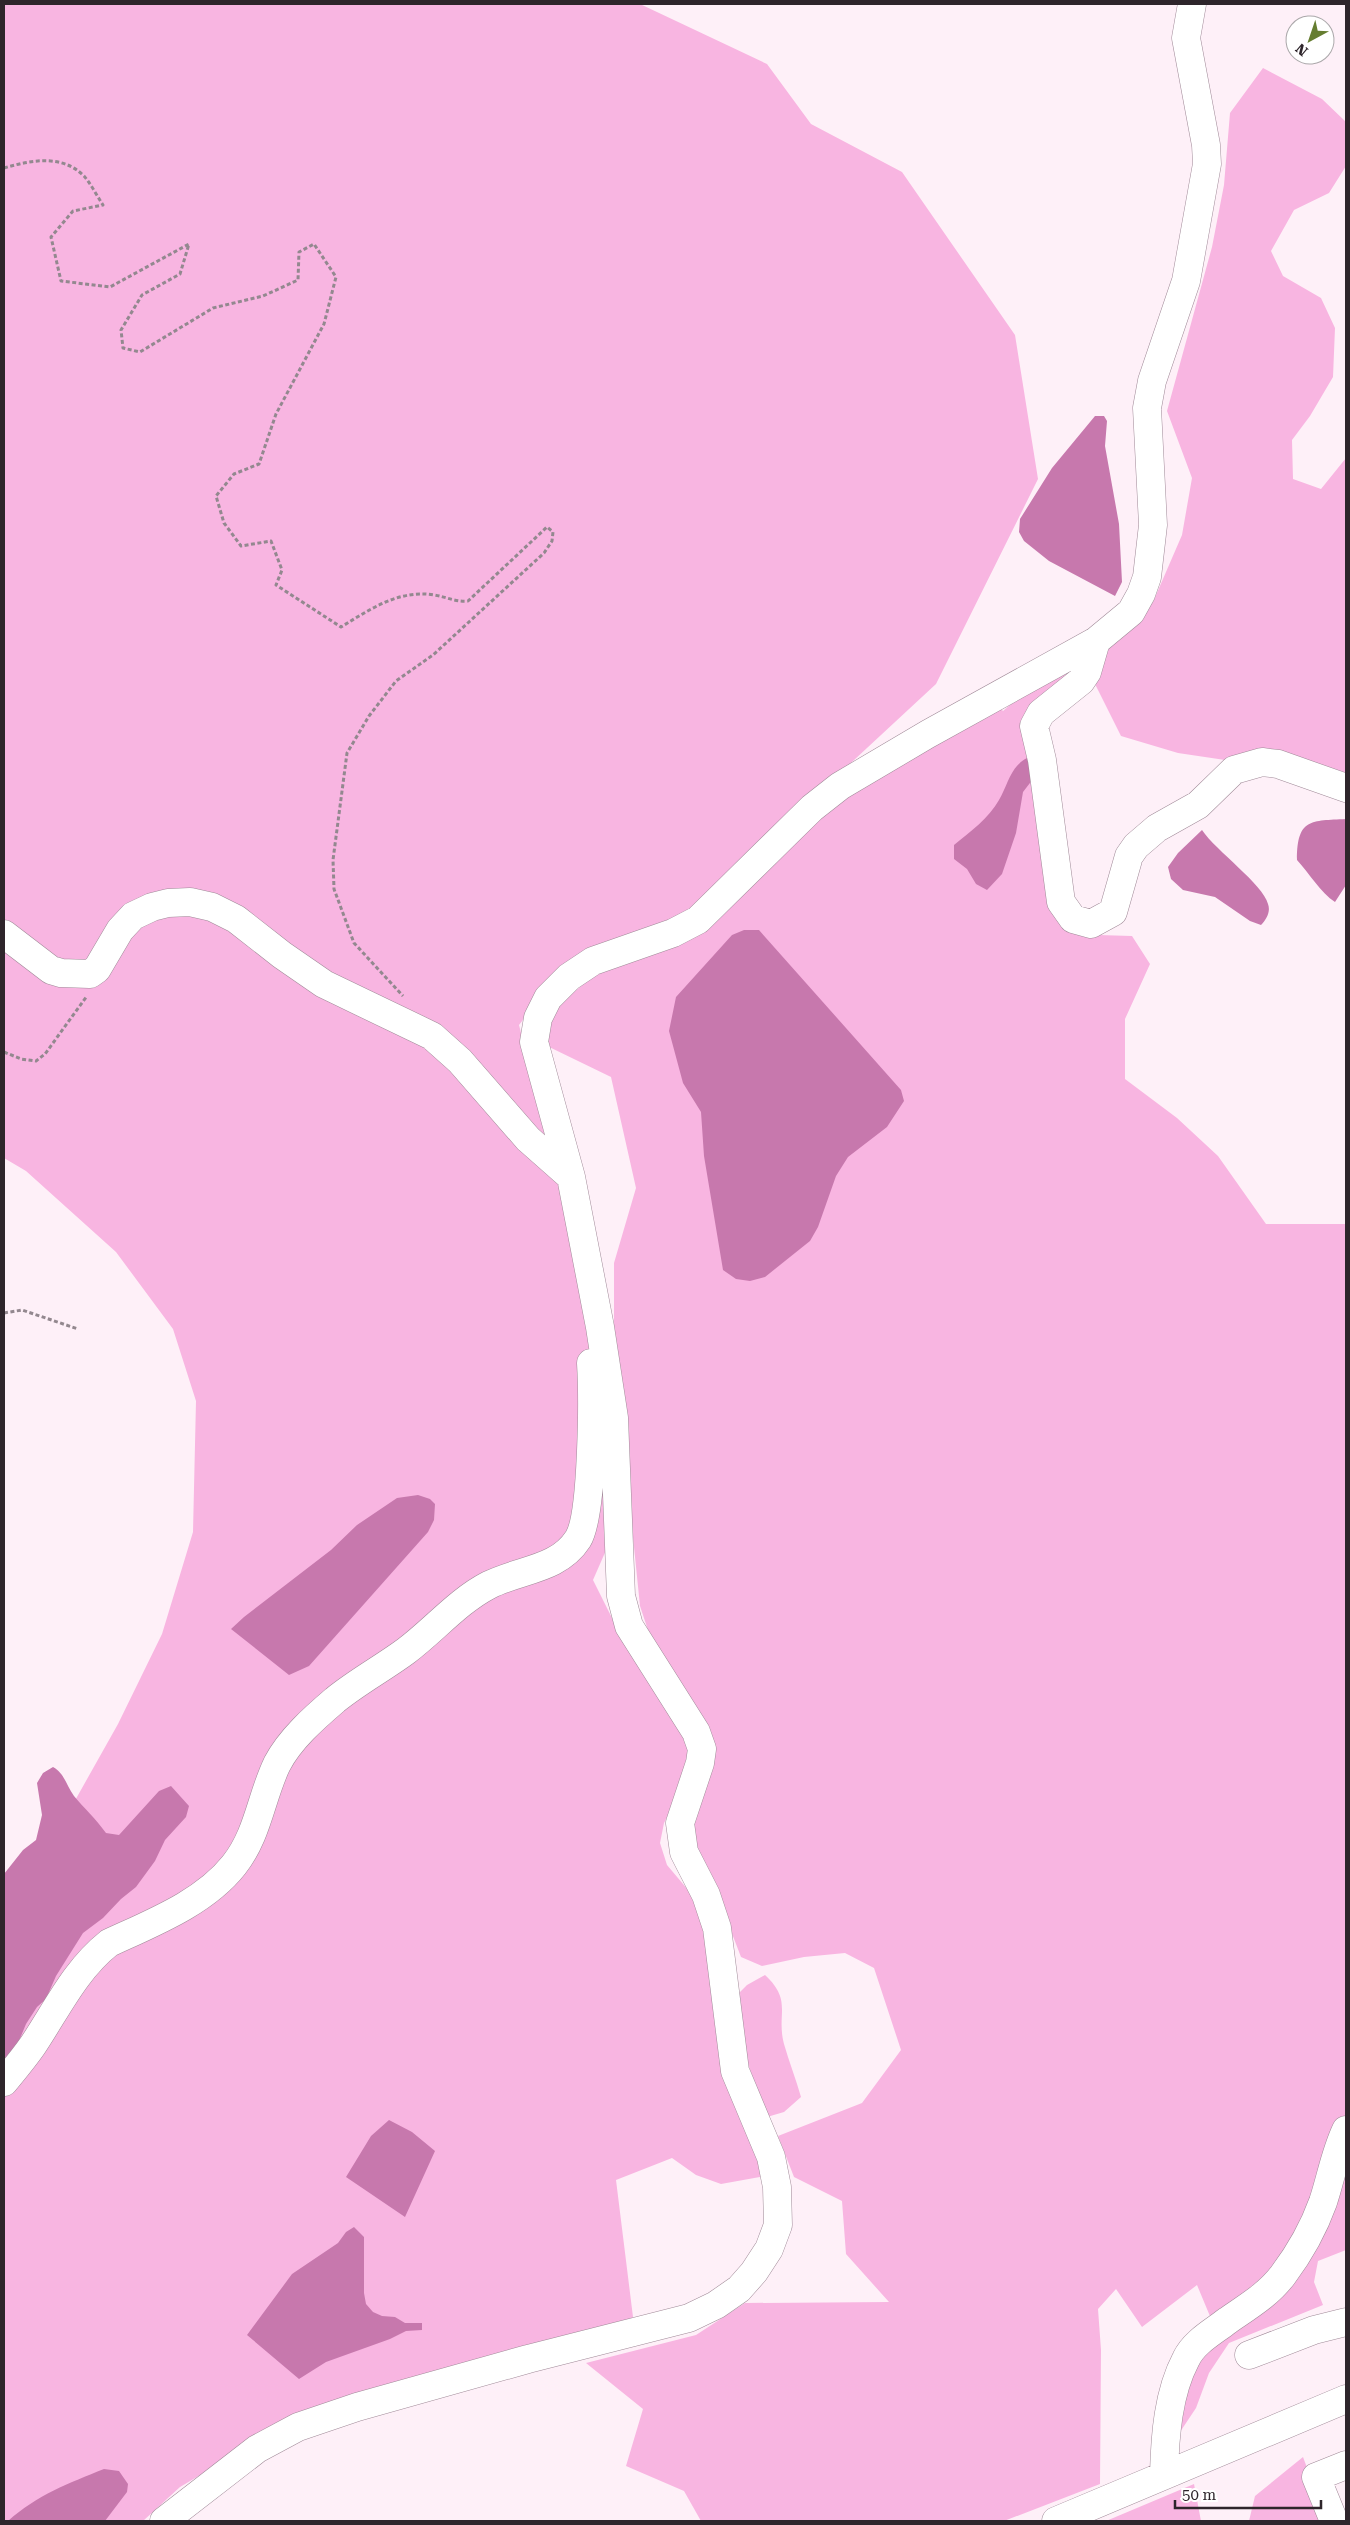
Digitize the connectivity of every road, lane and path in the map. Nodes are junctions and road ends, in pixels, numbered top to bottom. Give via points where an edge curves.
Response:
1 (1192, 4) edge
2 (4, 168) edge
3 (1096, 641) junction
4 (1346, 788) edge
5 (4, 934) edge
6 (97, 969) junction
7 (407, 1000) dead end
8 (4, 1052) edge
9 (570, 1177) junction
10 (4, 1313) edge
11 (600, 1327) junction
12 (78, 1329) dead end
13 (4, 2082) edge
14 (1346, 2130) edge
15 (1346, 2322) edge
16 (1249, 2355) dead end
17 (1346, 2399) edge
18 (1346, 2466) edge
19 (1164, 2474) junction
20 (164, 2521) edge
21 (1056, 2521) edge
22 (1334, 2521) edge

1 - 3 street via 1186,38 1207,164 1186,281 1152,380 1147,408 1153,525 1147,577 1131,612
2 - 7 path via 26,162 60,161 83,176 103,205 73,211 51,237 61,281 110,287 189,244 180,274 142,295 121,330 123,348 140,352 213,308 264,296 298,280 298,252 314,244 336,277 324,324 276,414 259,464 234,474 216,496 224,523 241,546 270,541 282,570 276,585 342,627 386,600 434,594 458,602 468,601 547,527 552,532 552,541 544,553 434,655 396,681 369,716 348,753 333,860 334,889 354,943
3 - 4 street via 1081,681 1041,713 1034,726 1042,760 1061,902 1073,919 1091,924 1113,912 1129,856 1136,846 1157,828 1198,805 1234,770 1262,762 1278,764
3 - 9 street via 840,786 812,808 698,920 673,933 593,960 548,998 538,1018 534,1042
5 - 6 street via 61,974 90,974
6 - 8 path via 90,991 45,1054 36,1061
6 - 9 street via 120,930 133,916 168,903 190,902 212,907 236,919 324,984 432,1036 460,1061 528,1138
9 - 11 street
10 - 12 path via 22,1310
11 - 13 street via 591,1345 593,1394 586,1512 580,1536 569,1552 555,1562 489,1585 407,1650 335,1700 285,1751 276,1765 249,1844 230,1870 210,1890 109,1943 95,1954 77,1975 24,2058
11 - 20 street via 614,1418 620,1596 629,1626 696,1732 702,1749 680,1823 684,1852 706,1895 717,1928 736,2071 771,2157 777,2188 778,2225 769,2249 754,2272 739,2289 716,2305 689,2318 528,2359 298,2427 257,2449
14 - 19 street via 1323,2203 1283,2275 1268,2292 1202,2340 1186,2359 1173,2396 1165,2434
15 - 16 street via 1314,2330
17 - 19 street
18 - 22 street via 1316,2477
19 - 21 street

